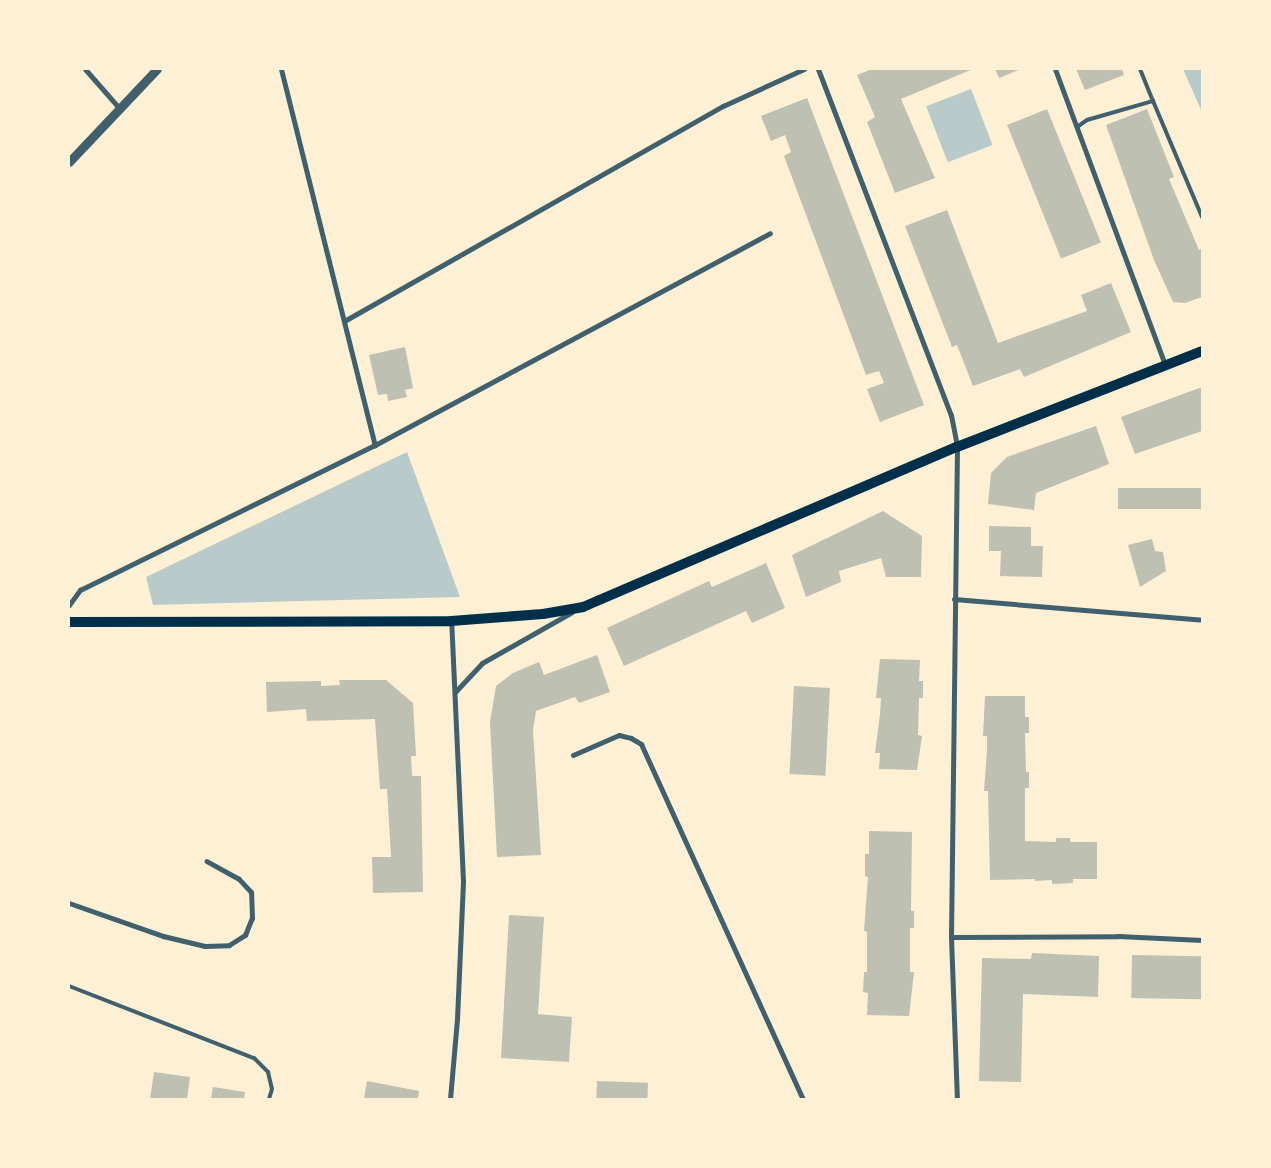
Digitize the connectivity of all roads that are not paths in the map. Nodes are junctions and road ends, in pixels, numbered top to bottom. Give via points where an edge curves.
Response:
1 (85, 69) edge
2 (157, 69) edge
3 (280, 69) edge
4 (804, 69) edge
5 (818, 69) edge
6 (1055, 69) edge
7 (1140, 69) edge
8 (1153, 101) junction
9 (120, 109) junction
10 (1077, 127) junction
11 (69, 162) edge
12 (1202, 217) edge
13 (770, 234) dead end
14 (346, 320) junction
15 (1202, 351) edge
16 (1165, 365) junction
17 (375, 445) junction
18 (957, 447) junction
19 (954, 599) junction
20 (69, 605) edge
21 (583, 607) junction
22 (1202, 620) edge
23 (451, 621) junction
24 (69, 622) edge
25 (456, 691) junction
26 (574, 755) dead end
27 (207, 861) dead end
28 (69, 903) edge
29 (951, 937) junction
30 (1202, 940) edge
31 (69, 986) edge
32 (269, 1099) edge
33 (450, 1099) edge
34 (803, 1099) edge
35 (957, 1099) edge

1 - 9 street
2 - 9 street
3 - 14 street
4 - 14 street via 723,106
5 - 18 street via 951,416
6 - 10 street
7 - 8 lane
8 - 10 lane via 1096,117
8 - 12 lane
9 - 11 street
10 - 16 street
13 - 17 street
14 - 17 street
15 - 16 main road
16 - 18 main road
17 - 20 street via 80,590
18 - 19 street
18 - 21 main road
19 - 22 street
19 - 29 street
21 - 23 main road via 543,614
21 - 25 street via 482,663
23 - 24 main road
23 - 25 street
25 - 33 street via 463,881 458,1009
26 - 34 street via 619,735 641,744
27 - 28 street via 239,879 251,892 254,905 246,935 229,945 205,946 163,936
29 - 30 street via 1118,936
29 - 35 street
31 - 32 lane via 254,1058 268,1072 272,1089

